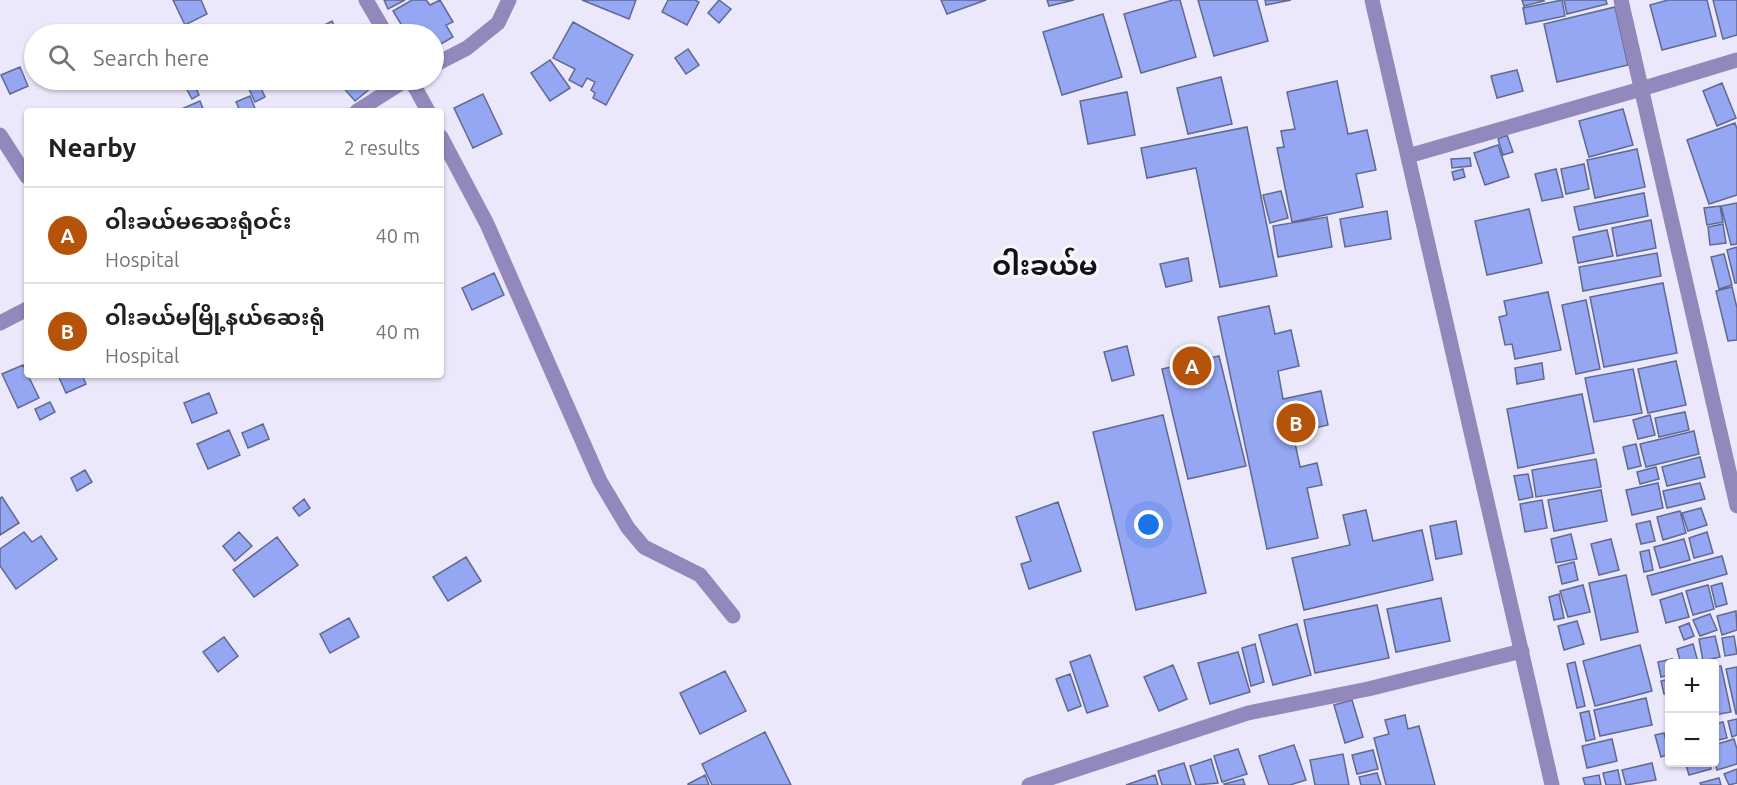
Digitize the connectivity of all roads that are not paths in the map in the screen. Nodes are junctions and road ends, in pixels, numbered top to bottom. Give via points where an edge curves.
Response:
1 (366, 0) edge
2 (509, 0) edge
3 (1372, 0) edge
4 (1621, 0) edge
5 (380, 24) edge
6 (444, 60) edge
7 (1737, 60) edge
8 (1641, 89) junction
9 (390, 90) edge
10 (416, 90) edge
11 (362, 108) edge
12 (426, 108) edge
13 (0, 135) edge
14 (444, 142) edge
15 (1408, 156) junction
16 (24, 172) edge
17 (24, 311) edge
18 (0, 323) edge
19 (1737, 506) edge
20 (733, 616) dead end
21 (1522, 651) junction
22 (1029, 785) edge
23 (1552, 785) edge

1 - 5 street
2 - 6 street via 498,23 467,48
3 - 15 street
4 - 8 street
7 - 8 street
8 - 15 street
8 - 19 street
9 - 11 street
10 - 12 street
13 - 16 street
14 - 20 street via 487,224 600,481 628,528 644,547 700,575
15 - 21 street
17 - 18 street
21 - 22 street via 1368,689 1248,712
21 - 23 street

